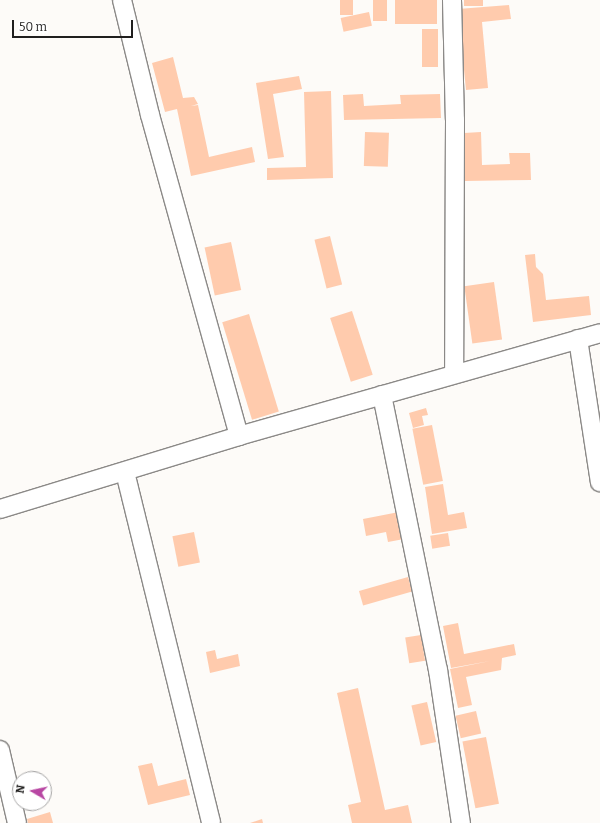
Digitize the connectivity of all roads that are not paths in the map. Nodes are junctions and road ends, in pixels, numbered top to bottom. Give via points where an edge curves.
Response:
1 (122, 0) edge
2 (452, 0) edge
3 (600, 333) edge
4 (578, 339) junction
5 (454, 374) junction
6 (382, 395) junction
7 (239, 436) junction
8 (125, 472) junction
9 (600, 482) edge
10 (0, 509) edge
11 (0, 750) edge
12 (17, 823) edge
13 (210, 823) edge
14 (461, 823) edge

1 - 7 street via 150,115
2 - 5 street via 455,120
3 - 4 street
4 - 5 street
4 - 9 street
5 - 6 street
6 - 7 street
6 - 14 street via 438,670
7 - 8 street
8 - 10 street
8 - 13 street
11 - 12 street

